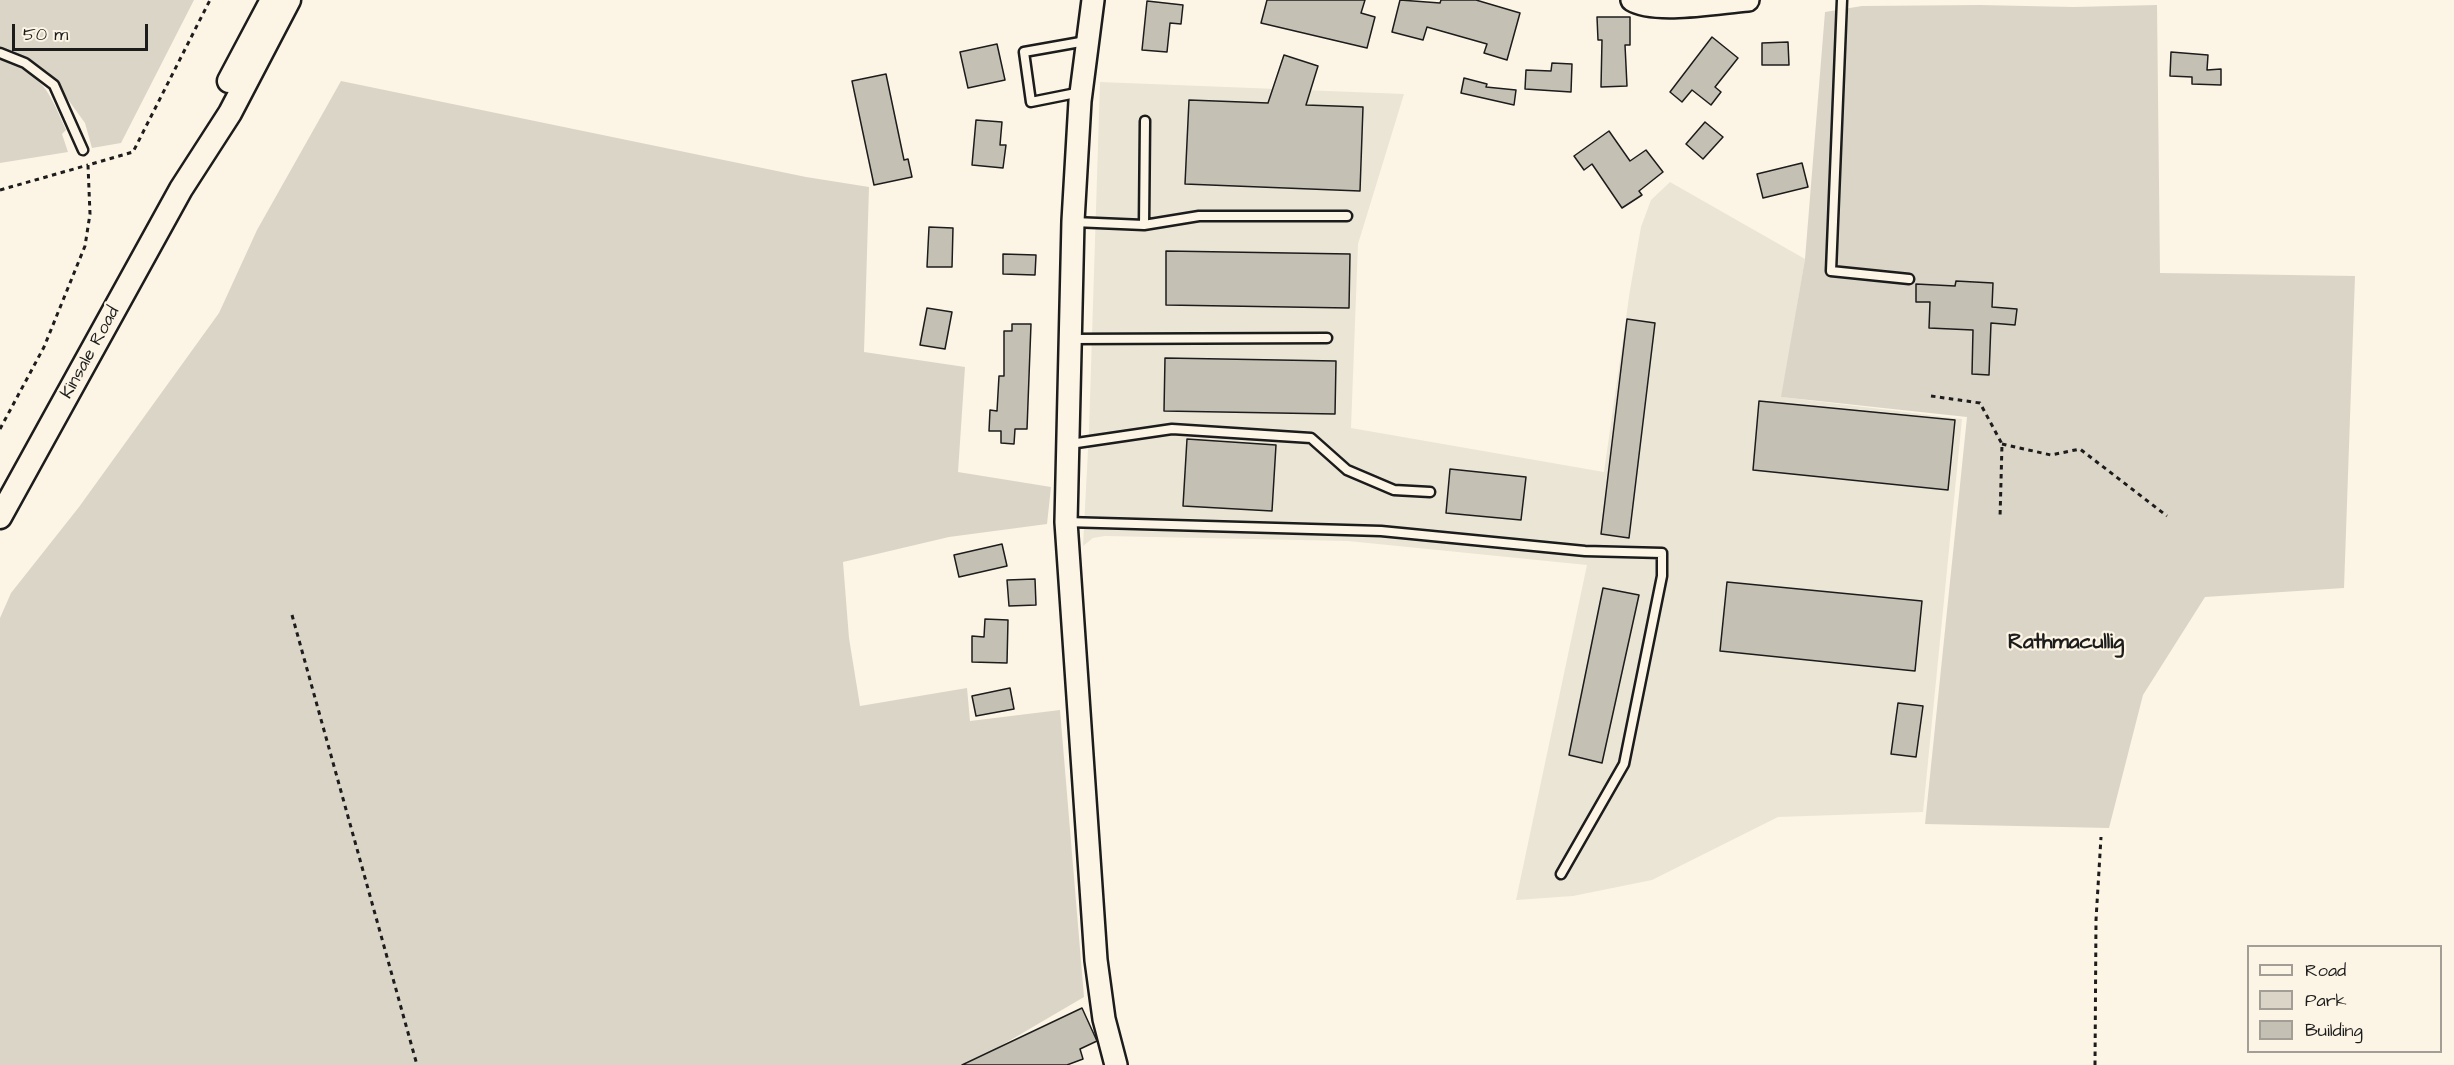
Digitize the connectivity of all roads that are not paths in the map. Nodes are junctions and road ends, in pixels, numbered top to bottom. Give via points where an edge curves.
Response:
1 (272, 0) edge
2 (289, 0) edge
3 (1093, 0) edge
4 (1632, 0) edge
5 (1748, 0) edge
6 (1842, 0) edge
7 (1086, 41) junction
8 (0, 53) edge
9 (1081, 92) junction
10 (1144, 122) dead end
11 (83, 150) road end
12 (181, 189) junction
13 (1347, 216) dead end
14 (1073, 222) junction
15 (1144, 225) junction
16 (1909, 279) dead end
17 (1327, 338) dead end
18 (1070, 339) junction
19 (1069, 445) junction
20 (1430, 492) dead end
21 (0, 516) edge
22 (1066, 522) junction
23 (1561, 874) dead end
24 (1116, 1065) edge

1 - 12 main road, Kinsale Road via 225,89
2 - 12 main road, Kinsale Road via 230,112
3 - 7 street
4 - 5 street via 1661,6
6 - 16 lane via 1831,271
7 - 9 street
7 - 9 lane via 1024,52 1031,102
8 - 11 lane via 25,63 54,86
9 - 14 street
10 - 15 lane
12 - 21 main road, Kinsale Road
13 - 15 lane via 1199,216
14 - 15 lane
14 - 18 street
17 - 18 lane
18 - 19 street
19 - 20 lane via 1172,429 1311,438 1347,470 1394,490
19 - 22 street
22 - 23 lane via 1381,531 1585,551 1662,553 1662,576 1624,764
22 - 24 street via 1096,960 1104,1019

